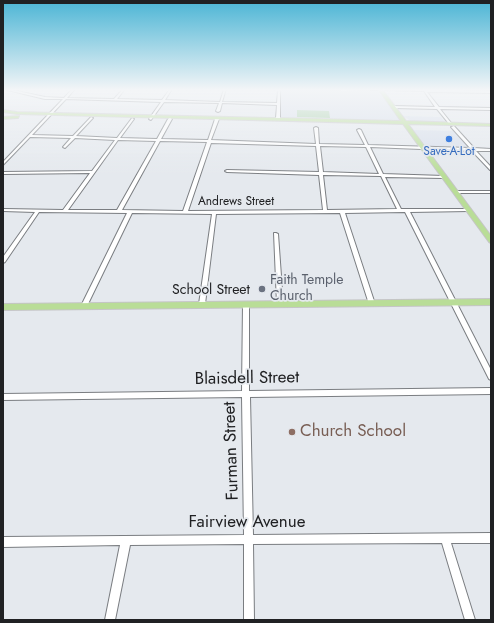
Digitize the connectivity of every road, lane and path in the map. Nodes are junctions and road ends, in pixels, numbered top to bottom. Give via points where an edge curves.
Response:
1 (46, 118) edge
2 (91, 118) edge
3 (94, 118) edge
4 (151, 118) edge
5 (153, 118) edge
6 (279, 118) edge
7 (401, 118) edge
8 (445, 118) edge
9 (132, 119) junction
10 (170, 119) junction
11 (217, 119) junction
12 (406, 125) junction
13 (451, 126) junction
14 (491, 126) edge
15 (316, 128) dead end
16 (359, 130) dead end
17 (29, 136) junction
18 (73, 138) junction
19 (116, 138) junction
20 (158, 140) junction
21 (209, 142) junction
22 (318, 144) junction
23 (65, 147) dead end
24 (368, 147) junction
25 (423, 148) junction
26 (473, 150) junction
27 (491, 150) edge
28 (3, 163) edge
29 (491, 169) edge
30 (227, 171) dead end
31 (91, 172) junction
32 (3, 173) edge
33 (321, 174) junction
34 (382, 176) junction
35 (444, 177) junction
36 (455, 192) junction
37 (491, 192) edge
38 (3, 210) edge
39 (38, 210) junction
40 (65, 210) junction
41 (469, 210) junction
42 (119, 211) junction
43 (326, 211) junction
44 (342, 211) junction
45 (400, 211) junction
46 (407, 211) junction
47 (130, 212) junction
48 (185, 212) junction
49 (214, 213) junction
50 (276, 234) dead end
51 (491, 239) edge
52 (3, 261) edge
53 (453, 302) junction
54 (491, 302) edge
55 (202, 304) junction
56 (246, 304) junction
57 (280, 304) junction
58 (372, 304) junction
59 (84, 306) junction
60 (3, 307) edge
61 (491, 376) edge
62 (491, 391) edge
63 (245, 394) junction
64 (3, 397) edge
65 (249, 538) junction
66 (445, 538) junction
67 (491, 538) edge
68 (126, 540) junction
69 (3, 542) edge
70 (110, 620) edge
71 (249, 620) edge
72 (470, 620) edge

1 - 17 street
2 - 18 street
3 - 9 main road
4 - 9 main road
5 - 10 main road
6 - 12 main road
7 - 12 main road
8 - 13 street
9 - 19 street
10 - 11 main road
10 - 20 street
11 - 12 main road
11 - 21 street
12 - 13 main road
12 - 25 main road
13 - 14 main road
13 - 26 street
15 - 22 street
16 - 24 street
17 - 18 street
17 - 28 street
18 - 19 street
18 - 23 street
19 - 20 street
19 - 31 street
20 - 21 street
20 - 42 street
21 - 22 street
21 - 48 street
22 - 24 street
22 - 33 street
24 - 25 street
24 - 34 street
25 - 26 street
25 - 35 main road
26 - 27 street
26 - 29 street
30 - 33 street
31 - 32 street
31 - 40 street
33 - 34 street
33 - 43 street
34 - 35 street
34 - 45 street
35 - 36 main road
36 - 37 street
36 - 41 main road
38 - 39 street, Andrews Street
39 - 40 street, Andrews Street
39 - 52 street
40 - 42 street, Andrews Street
41 - 46 street, Andrews Street
41 - 51 main road
42 - 47 street, Andrews Street
43 - 44 street, Andrews Street
43 - 49 street, Andrews Street
44 - 45 street, Andrews Street
44 - 58 street
45 - 46 street, Andrews Street
46 - 53 street
47 - 48 street, Andrews Street
47 - 59 street
48 - 49 street, Andrews Street
49 - 55 street
50 - 57 street
53 - 54 main road, School Street
53 - 58 main road, School Street
53 - 61 street
55 - 56 main road, School Street
55 - 59 main road, School Street
56 - 57 main road, School Street
56 - 63 street, Furman Street
57 - 58 main road, School Street
59 - 60 main road, School Street
62 - 63 street, Blaisdell Street
63 - 64 street, Blaisdell Street
63 - 65 street, Furman Street
65 - 66 street, Fairview Avenue
65 - 68 street, Fairview Avenue
65 - 71 street, Furman Street
66 - 67 street, Fairview Avenue
66 - 72 street
68 - 69 street, Fairview Avenue
68 - 70 street

